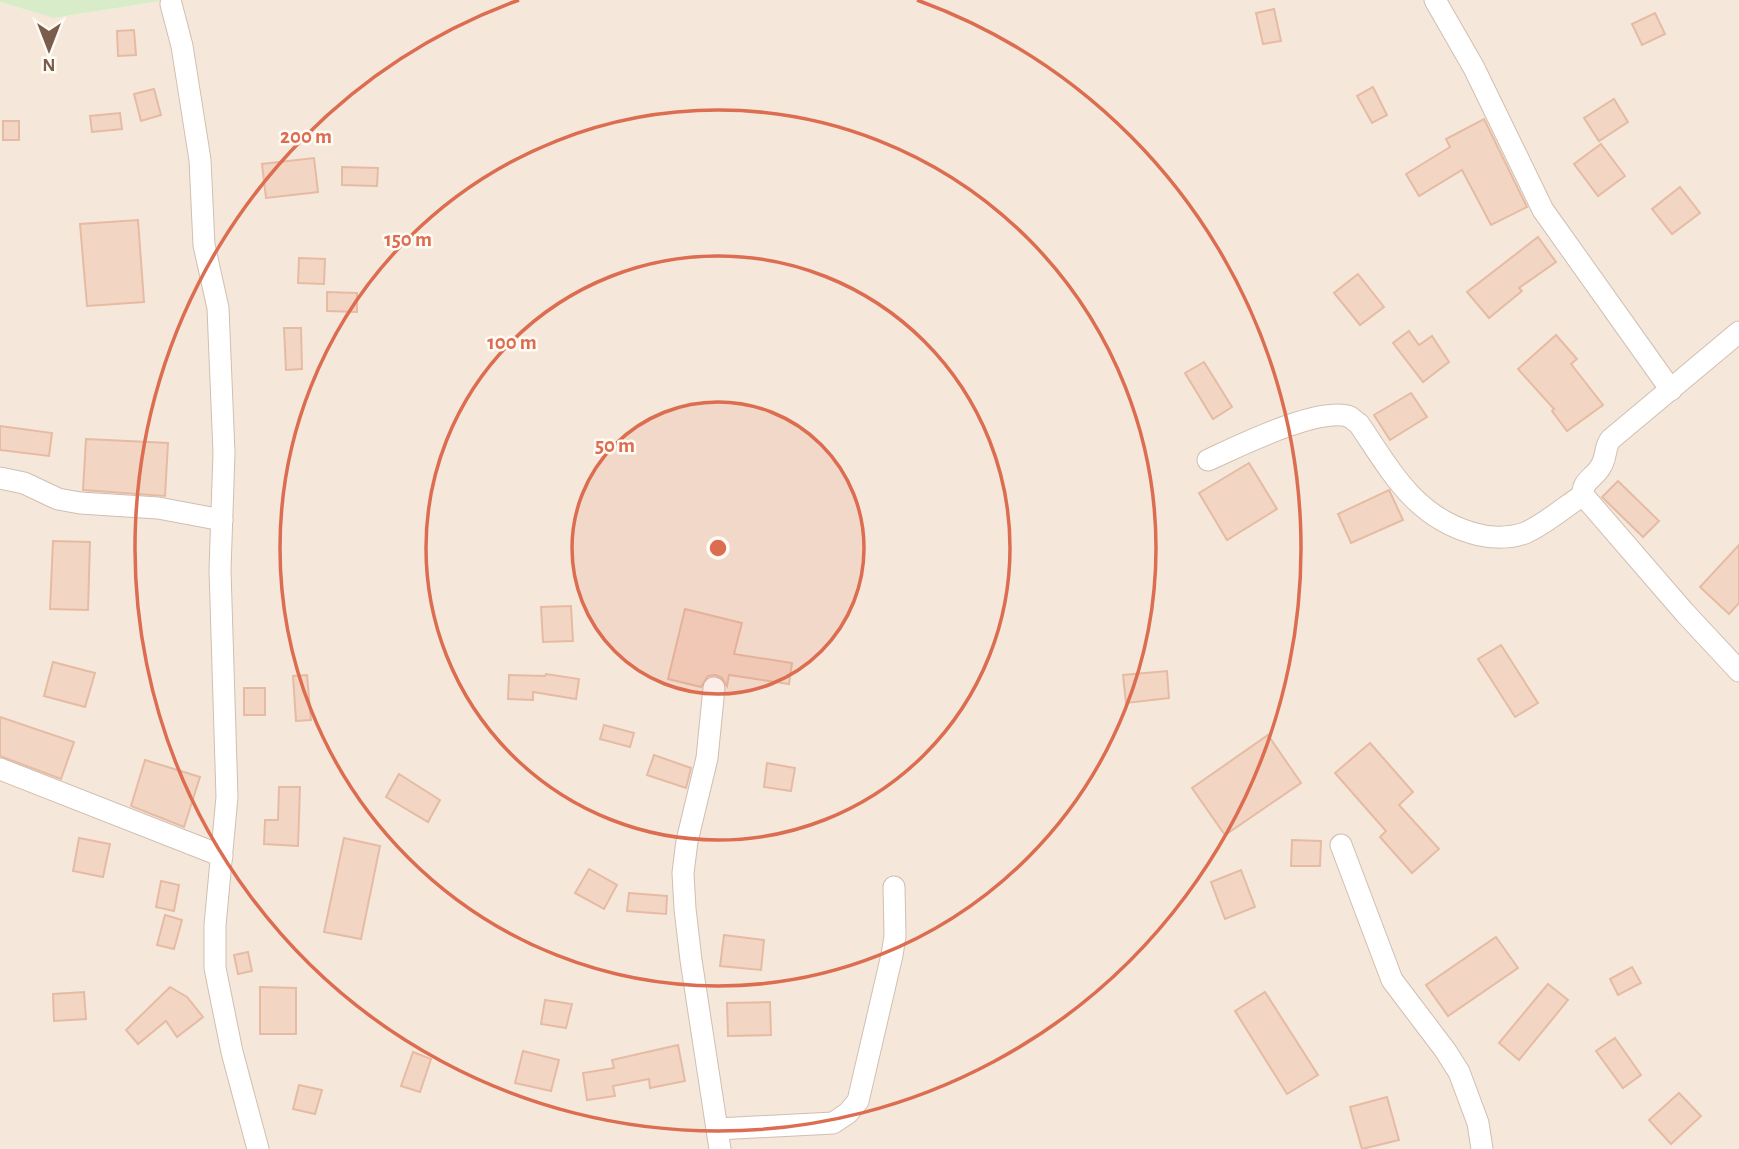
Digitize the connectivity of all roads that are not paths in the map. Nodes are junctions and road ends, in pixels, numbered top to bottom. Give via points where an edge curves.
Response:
1 (1435, 0) edge
2 (171, 5) dead end
3 (1739, 332) edge
4 (1671, 390) junction
5 (1208, 460) dead end
6 (0, 478) edge
7 (1583, 495) junction
8 (222, 520) junction
9 (1739, 671) edge
10 (714, 688) dead end
11 (0, 769) edge
12 (1341, 845) dead end
13 (222, 856) junction
14 (894, 887) dead end
15 (718, 1139) edge
16 (258, 1149) edge
17 (1482, 1149) edge

1 - 4 street via 1474,68 1543,210
2 - 8 street via 200,160 204,245 218,308
3 - 4 street
4 - 7 street via 1611,439 1602,466 1583,485
5 - 7 street via 1296,422 1337,415 1359,424 1401,484 1424,509 1454,528 1482,536 1525,533
6 - 8 street via 58,499 158,508
7 - 9 street
8 - 13 street via 228,797
10 - 15 street via 707,758 683,873 689,947
11 - 13 street
12 - 17 street via 1392,981 1459,1072 1478,1123
13 - 16 street via 215,968
14 - 15 street via 892,955 858,1101 832,1123

